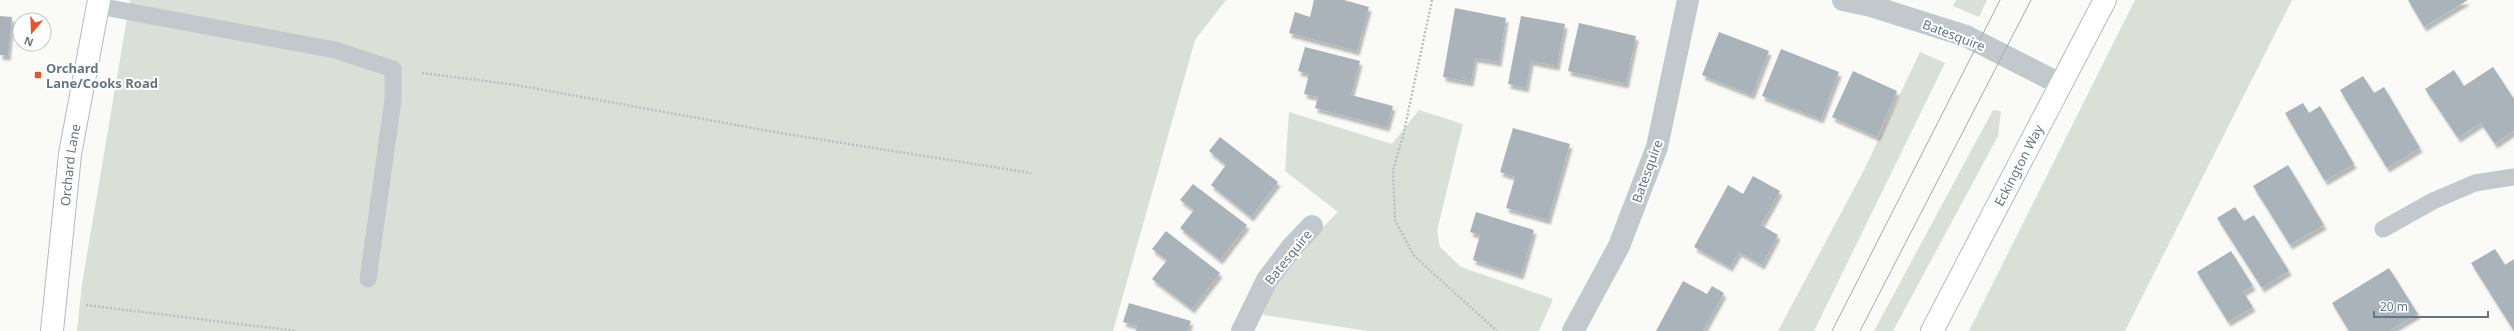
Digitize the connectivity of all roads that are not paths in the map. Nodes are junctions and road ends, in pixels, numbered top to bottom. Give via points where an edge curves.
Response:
1 (1688, 0) edge
2 (1843, 0) edge
3 (2105, 0) edge
4 (98, 3) edge
5 (2060, 84) junction
6 (2514, 177) edge
7 (1312, 226) dead end
8 (2383, 229) dead end
9 (368, 279) dead end
10 (52, 331) edge
11 (1242, 331) edge
12 (1573, 331) edge
13 (1932, 331) edge

1 - 12 street, Batesquire via 1657,147 1619,246
2 - 5 street, Batesquire via 1871,6 1966,36
3 - 5 main road, Eckington Way
4 - 9 lane via 335,50 393,69 393,100
4 - 10 main road, Orchard Lane via 70,154
5 - 13 main road, Eckington Way
6 - 8 lane via 2474,183 2432,201
7 - 11 street, Batesquire via 1267,280

